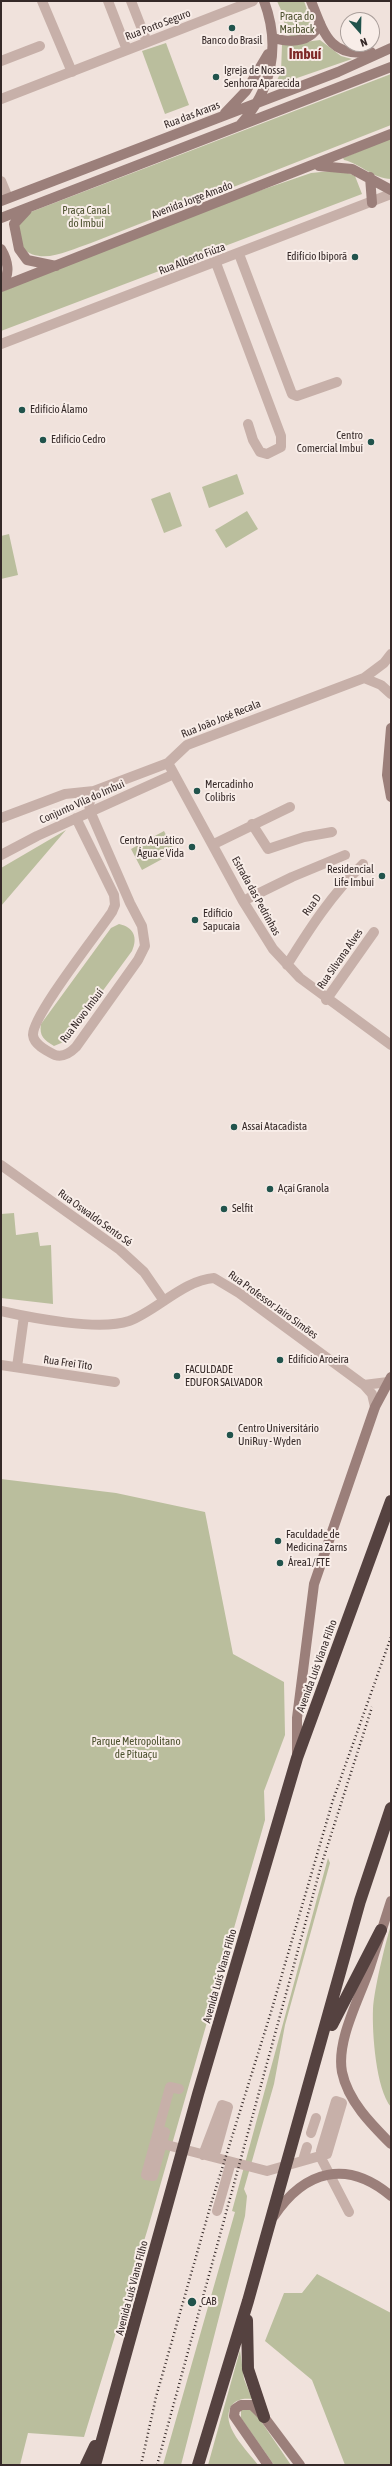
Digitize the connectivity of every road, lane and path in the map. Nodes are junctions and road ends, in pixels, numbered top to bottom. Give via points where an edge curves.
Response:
1 (108, 1) edge
2 (131, 1) edge
3 (254, 1) edge
4 (264, 1) edge
5 (311, 1) edge
6 (46, 2) edge
7 (320, 23) junction
8 (147, 42) junction
9 (272, 42) junction
10 (40, 46) dead end
11 (386, 49) edge
12 (127, 50) junction
13 (1, 61) edge
14 (391, 67) edge
15 (72, 72) junction
16 (1, 99) edge
17 (259, 102) junction
18 (221, 116) junction
19 (238, 127) junction
20 (391, 134) edge
21 (312, 166) junction
22 (370, 177) junction
23 (1, 181) edge
24 (391, 190) edge
25 (391, 194) edge
26 (4, 200) edge
27 (372, 203) junction
28 (32, 206) junction
29 (1, 218) edge
30 (1, 249) edge
31 (239, 254) junction
32 (216, 263) junction
33 (56, 266) junction
34 (1, 285) edge
35 (1, 344) edge
36 (337, 382) dead end
37 (248, 424) dead end
38 (391, 654) edge
39 (364, 678) junction
40 (391, 694) edge
41 (391, 728) edge
42 (168, 763) junction
43 (174, 774) junction
44 (94, 791) junction
45 (391, 797) edge
46 (290, 807) dead end
47 (90, 811) junction
48 (1, 818) edge
49 (76, 818) junction
50 (252, 824) junction
51 (332, 832) dead end
52 (214, 844) junction
53 (106, 851) junction
54 (1, 855) edge
55 (345, 855) dead end
56 (95, 856) junction
57 (363, 864) dead end
58 (243, 901) junction
59 (374, 932) dead end
60 (287, 965) junction
61 (326, 1000) junction
62 (391, 1045) edge
63 (1, 1165) edge
64 (164, 1301) junction
65 (1, 1311) edge
66 (24, 1316) junction
67 (1, 1365) edge
68 (17, 1367) junction
69 (390, 1379) edge
70 (115, 1382) dead end
71 (364, 1385) junction
72 (375, 1407) junction
73 (391, 1501) edge
74 (297, 1758) junction
75 (391, 1808) edge
76 (391, 1901) edge
77 (381, 1930) junction
78 (319, 2051) junction
79 (179, 2089) dead end
80 (172, 2105) dead end
81 (337, 2110) dead end
82 (221, 2117) dead end
83 (316, 2118) dead end
84 (169, 2119) dead end
85 (165, 2132) dead end
86 (312, 2133) dead end
87 (162, 2144) junction
88 (391, 2144) edge
89 (307, 2147) dead end
90 (203, 2155) junction
91 (320, 2156) junction
92 (303, 2160) junction
93 (231, 2162) junction
94 (391, 2196) edge
95 (218, 2211) dead end
96 (349, 2212) dead end
97 (268, 2224) junction
98 (248, 2301) junction
99 (264, 2417) junction
100 (109, 2418) junction
101 (86, 2465) edge
102 (95, 2465) edge
103 (198, 2465) edge
104 (268, 2465) edge
105 (300, 2465) edge

1 - 12 street
2 - 8 street
3 - 8 street, Rua Porto Seguro
4 - 9 main road via 269,13
5 - 7 main road
6 - 15 street
7 - 9 main road via 314,33 305,39
7 - 11 main road via 331,43 344,52 354,55
8 - 12 street, Rua Porto Seguro
9 - 17 main road via 267,80
9 - 18 main road via 266,61 246,91
10 - 13 street
11 - 17 main road, Rua das Araras via 338,72
12 - 15 street, Rua Porto Seguro
14 - 19 main road
15 - 16 street, Rua Porto Seguro
17 - 18 main road, Rua das Araras
17 - 19 main road
18 - 26 main road, Rua das Araras
19 - 28 main road
20 - 21 main road, Avenida Jorge Amado
21 - 22 main road via 344,166
21 - 33 main road, Avenida Jorge Amado
22 - 24 main road
22 - 27 main road
23 - 26 street
25 - 27 street, Rua Alberto Fiúza
27 - 31 street, Rua Alberto Fiúza
28 - 29 main road
28 - 33 main road via 21,214 14,224 19,249 27,260
30 - 34 main road via 8,270
31 - 32 street, Rua Alberto Fiúza
31 - 36 street via 292,394 297,396
32 - 35 street, Rua Alberto Fiúza
32 - 37 street via 281,436 281,447 267,454 260,452
33 - 34 main road, Avenida Jorge Amado
38 - 39 street, Rua João José Recala via 384,663
39 - 40 street via 381,685
39 - 42 street, Rua João José Recala via 187,745
41 - 45 main road via 387,775
42 - 43 street, Estrada das Pedrinhas
42 - 44 street, Rua João José Recala
43 - 47 street, Conjunto Vila do Imbui
43 - 52 street, Estrada das Pedrinhas
44 - 47 street via 89,804
44 - 48 street, Rua João José Recala via 65,794
46 - 50 street
47 - 49 street, Conjunto Vila do Imbui
47 - 53 street, Rua Novo Imbuí
49 - 54 street, Conjunto Vila do Imbui
49 - 56 street, Rua Novo Imbuí
50 - 51 street via 268,849 304,837
50 - 52 street
52 - 58 street, Estrada das Pedrinhas
53 - 56 street
53 - 56 street, Rua Novo Imbuí via 142,926 145,946 138,960 76,1046 66,1054 56,1055 34,1040 34,1028 45,1007 115,905 114,895
55 - 58 street
57 - 60 street, Rua D via 336,892
58 - 60 street, Estrada das Pedrinhas via 273,949
59 - 61 street, Rua Silvana Alves
60 - 61 street, Estrada das Pedrinhas
61 - 62 street, Estrada das Pedrinhas
63 - 64 street, Rua Oswaldo Sento Sé via 120,1250 144,1272
64 - 66 street, Rua Professor Jairo Simões via 129,1321 116,1324 101,1325
64 - 71 street, Rua Professor Jairo Simões via 202,1280 217,1279
65 - 66 street, Rua Professor Jairo Simões
66 - 68 street
67 - 68 street, Rua Frei Tito
68 - 70 street, Rua Frei Tito
69 - 71 street
69 - 72 main road, Avenida Luís Viana Filho
71 - 72 street, Rua Professor Jairo Simões via 372,1394
72 - 74 main road, Avenida Luís Viana Filho via 314,1584 300,1686
73 - 74 highway, Avenida Luís Viana Filho
74 - 100 highway, Avenida Luís Viana Filho via 198,2094
75 - 78 highway via 360,1901
76 - 77 main road
77 - 78 highway
77 - 88 main road via 345,2035 341,2060 342,2072 353,2099 368,2120
78 - 97 highway
79 - 87 street via 170,2087 146,2175 153,2176
80 - 84 street
81 - 91 street via 325,2152 321,2151 336,2101 342,2103 327,2154
82 - 90 street via 210,2150 216,2151 228,2107 222,2105
83 - 86 street
85 - 87 street
87 - 90 street
89 - 92 street
90 - 93 street
91 - 92 street
91 - 96 street
92 - 93 street via 267,2171
93 - 95 street
94 - 97 main road via 363,2177 345,2173 326,2174 302,2184
97 - 98 highway
98 - 99 highway via 248,2369
98 - 103 highway
99 - 104 main road via 247,2403 236,2409 234,2416
99 - 105 main road
100 - 101 highway
100 - 102 highway, Avenida Luís Viana Filho

